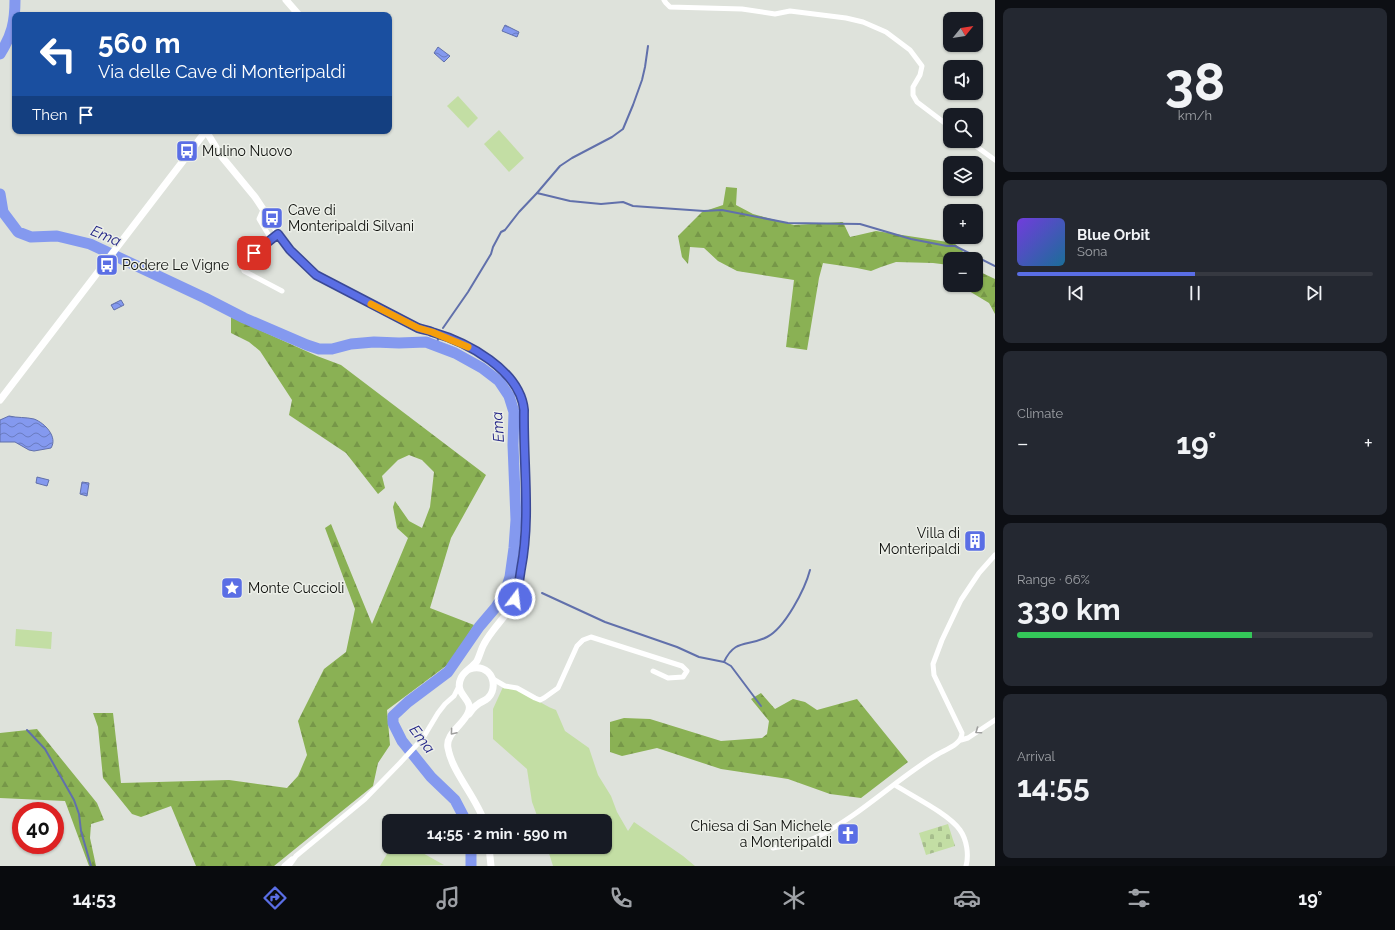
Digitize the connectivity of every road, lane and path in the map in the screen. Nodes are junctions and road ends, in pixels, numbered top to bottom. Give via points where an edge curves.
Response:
1 (286, 0) edge
2 (664, 0) edge
3 (297, 12) edge
4 (943, 122) edge
5 (204, 134) edge
6 (208, 134) edge
7 (979, 148) edge
8 (995, 160) edge
9 (263, 210) junction
10 (278, 234) junction
11 (271, 239) junction
12 (282, 291) dead end
13 (0, 400) edge
14 (995, 555) edge
15 (479, 655) junction
16 (481, 668) junction
17 (470, 669) junction
18 (653, 671) dead end
19 (493, 679) junction
20 (459, 686) junction
21 (504, 686) junction
22 (493, 690) junction
23 (450, 700) junction
24 (467, 700) junction
25 (482, 702) junction
26 (466, 718) junction
27 (995, 720) edge
28 (961, 740) junction
29 (895, 785) junction
30 (482, 814) edge
31 (773, 848) dead end
32 (490, 854) edge
33 (296, 856) junction
34 (490, 865) edge
35 (284, 866) edge
36 (289, 866) edge
37 (966, 866) edge

1 - 3 street
2 - 4 street via 670,7 742,9 775,14 790,11 827,14 863,22 886,32 910,50 922,66 920,76 913,87 913,95 917,102
5 - 13 street
6 - 9 street via 222,157
7 - 8 street
9 - 10 street
9 - 11 street via 259,218
10 - 11 street
10 - 15 street via 290,250 316,275 418,328 480,353 506,375 522,396 526,529 518,592 512,607 483,644
11 - 12 street via 242,265 244,270
14 - 28 street via 961,600 933,664 934,675 962,733
15 - 16 street
15 - 17 street
16 - 17 street
16 - 19 street
17 - 20 street via 463,674
18 - 21 street via 668,678 683,677 687,671 682,666 591,637 577,646 558,688 544,698 540,700 516,688
19 - 21 street
19 - 22 street
20 - 23 street
20 - 24 street via 461,694
21 - 22 street
22 - 25 street
23 - 24 street
23 - 33 street via 438,713 423,738 365,799
24 - 25 street
24 - 26 street via 470,709
25 - 26 street via 476,705
26 -> 30 street via 450,736 447,746 464,784
27 -> 28 street
28 - 29 street
29 - 31 street via 817,837
29 - 37 street via 949,819 960,831 966,845
32 - 34 street
33 - 35 street
33 - 36 street

